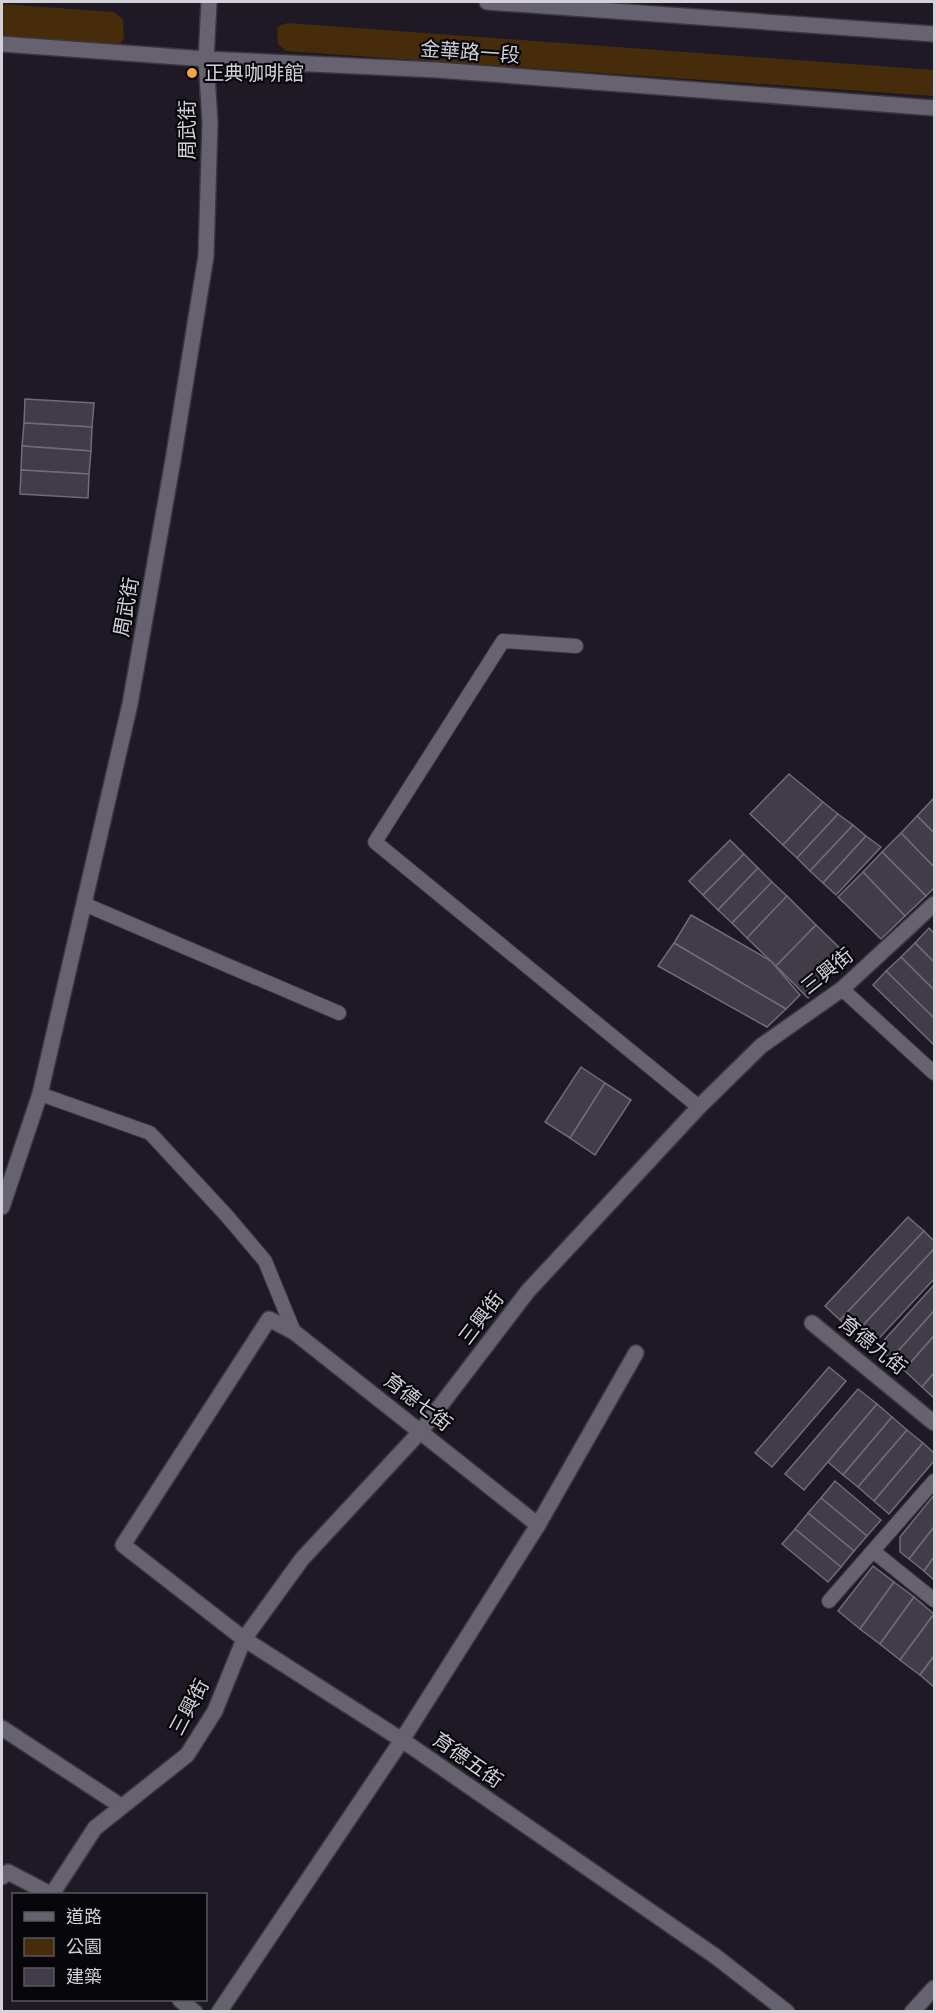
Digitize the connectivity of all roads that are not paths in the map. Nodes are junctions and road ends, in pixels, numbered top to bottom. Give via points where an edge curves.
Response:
1 (209, 2) edge
2 (487, 2) edge
3 (934, 34) edge
4 (2, 44) edge
5 (206, 58) junction
6 (934, 108) edge
7 (576, 646) dead end
8 (84, 904) junction
9 (934, 904) edge
10 (842, 989) junction
11 (339, 1013) dead end
12 (934, 1073) edge
13 (40, 1095) junction
14 (699, 1107) junction
15 (2, 1207) edge
16 (812, 1323) dead end
17 (294, 1332) junction
18 (636, 1353) dead end
19 (934, 1423) edge
20 (421, 1431) junction
21 (934, 1481) edge
22 (538, 1525) junction
23 (123, 1545) joint
24 (873, 1551) junction
25 (934, 1600) edge
26 (829, 1602) dead end
27 (244, 1639) junction
28 (2, 1728) edge
29 (402, 1740) junction
30 (122, 1806) junction
31 (4, 1872) edge
32 (49, 1893) edge
33 (52, 1893) edge
34 (934, 1988) edge
35 (181, 2001) edge
36 (195, 2012) edge
37 (219, 2012) edge
38 (787, 2012) edge
39 (912, 2012) edge

1 - 5 street, 周武街
2 - 3 street
4 - 5 street, 金華路一段
5 - 6 street, 金華路一段 via 437,70
5 - 8 street, 周武街 via 210,123 206,256 130,704
7 - 14 lane via 503,641 375,842
8 - 11 lane
8 - 13 street, 周武街
9 - 10 street, 三興街
10 - 12 lane
10 - 14 street, 三興街 via 761,1046
13 - 15 street, 周武街
13 - 17 lane via 150,1133 265,1261
14 - 20 street, 三興街 via 528,1291
16 - 19 street, 育德九街
17 - 20 street, 育德七街
17 - 23 street, 育德七街 via 268,1319
18 - 22 street
20 - 22 street, 育德七街
20 - 27 street, 三興街 via 302,1559
21 - 24 lane
22 - 29 street
23 - 27 street, 育德五街
24 - 25 lane
24 - 26 lane
27 - 29 street, 育德五街
27 - 30 street, 三興街 via 215,1711 187,1755
28 - 30 street
29 - 37 street
29 - 38 street, 育德五街 via 715,1956
30 - 33 street, 三興街 via 95,1828
31 - 32 street, 三興街
34 - 39 street
35 - 36 street

